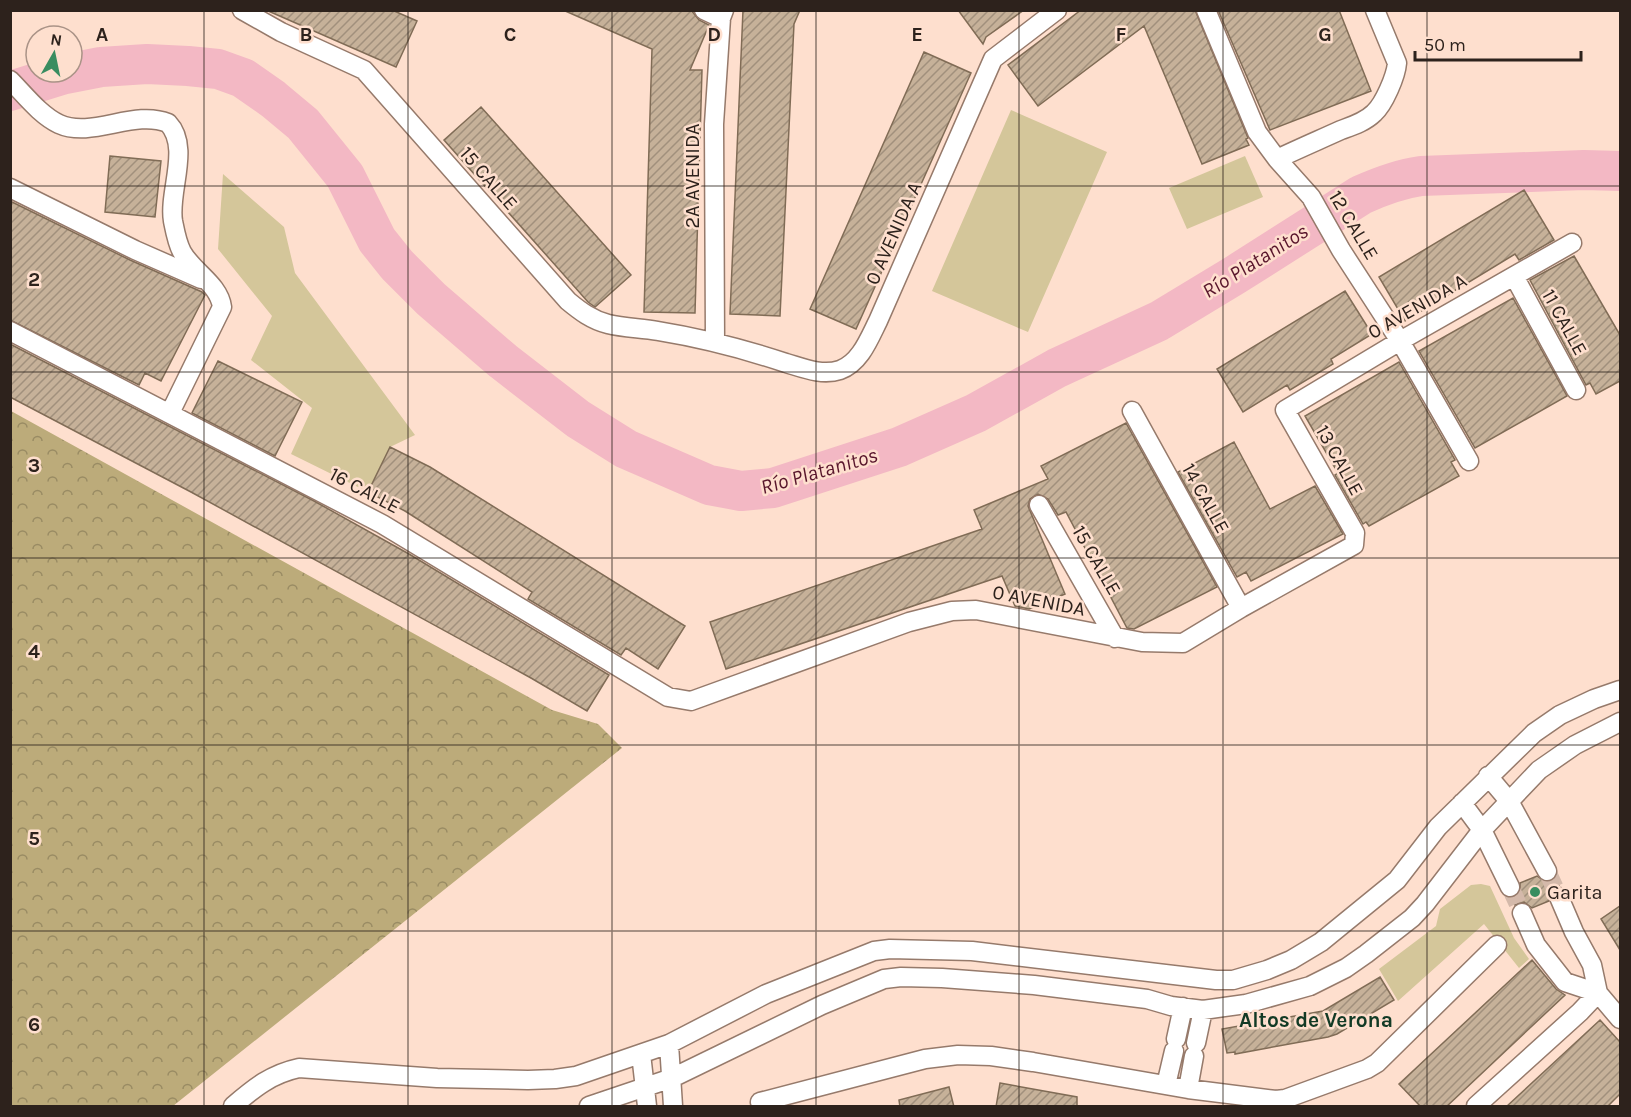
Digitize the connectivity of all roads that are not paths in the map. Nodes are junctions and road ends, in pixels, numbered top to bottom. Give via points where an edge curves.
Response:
1 (242, 10) edge
2 (704, 10) edge
3 (1057, 10) edge
4 (1206, 10) edge
5 (1375, 10) edge
6 (723, 14) edge
7 (10, 80) edge
8 (1277, 159) junction
9 (10, 188) edge
10 (1572, 243) dead end
11 (1514, 276) junction
12 (208, 282) junction
13 (10, 331) edge
14 (1400, 341) junction
15 (715, 342) junction
16 (1576, 390) dead end
17 (1285, 410) joint
18 (1132, 411) dead end
19 (170, 413) junction
20 (1469, 461) dead end
21 (1039, 505) dead end
22 (1355, 533) joint
23 (1241, 608) junction
24 (1115, 638) junction
25 (1620, 690) edge
26 (691, 701) joint
27 (1620, 722) edge
28 (1488, 776) junction
29 (1509, 801) junction
30 (1462, 803) junction
31 (1482, 830) junction
32 (1547, 871) tunnel mouth
33 (1510, 887) tunnel mouth
34 (1559, 897) tunnel mouth
35 (1522, 913) tunnel mouth
36 (1497, 945) dead end
37 (1191, 977) junction
38 (1598, 993) junction
39 (1192, 1008) junction
40 (1620, 1019) edge
41 (669, 1044) junction
42 (641, 1054) junction
43 (672, 1078) junction
44 (1166, 1085) junction
45 (645, 1088) junction
46 (1188, 1089) junction
47 (760, 1102) dead end
48 (233, 1107) edge
49 (589, 1107) edge
50 (647, 1107) edge
51 (673, 1107) edge
52 (1476, 1107) edge

1 - 15 street, 15 CALLE via 364,70 580,311 607,324
2 - 6 street
3 - 15 street, 0 AVENIDA A via 993,59 878,321 856,359 838,371 825,372
4 - 8 street, 12 CALLE via 1257,132
5 - 8 street via 1394,55 1396,71 1386,95 1374,113 1361,122
6 - 15 street, 2A AVENIDA via 714,124
7 - 12 street via 60,125 80,128 145,118 168,123 178,144 175,231 181,251
8 - 14 street, 12 CALLE via 1311,197
9 - 12 street
10 - 11 street, 0 AVENIDA A
11 - 14 street, 0 AVENIDA A
11 - 16 street, 11 CALLE
12 - 19 street via 221,300 221,312
13 - 19 street, 16 CALLE
14 - 17 street, 0 AVENIDA A
14 - 20 street, 12 CALLE
17 - 22 street, 13 CALLE
18 - 23 street, 14 CALLE
19 - 26 street, 16 CALLE via 382,524 669,698
21 - 24 street, 15 CALLE
22 - 23 street, 0 AVENIDA via 1354,545
23 - 24 street, 0 AVENIDA via 1184,643
24 - 26 street, 0 AVENIDA via 976,610 951,611 909,622
25 - 28 street via 1560,715
27 - 29 street via 1555,758
28 - 29 street
28 - 30 street
29 - 31 street
29 - 32 street
30 - 31 street
30 - 37 street via 1397,880 1321,942 1283,964 1233,980
31 - 33 street
31 - 39 street via 1412,918 1346,968 1289,993 1246,1004
34 - 38 street via 1592,965
35 - 38 street via 1536,945 1566,982
36 - 46 street via 1367,1069 1285,1099
37 - 39 street
37 - 41 street via 972,951 874,951 766,994
38 - 40 street
38 - 52 street
39 - 43 street via 1013,984 942,978 884,979
39 - 44 street via 1175,1045
39 - 46 street via 1195,1049
41 - 42 street
41 - 43 street
42 - 45 street
42 - 48 street via 555,1080 437,1078 299,1068 270,1077
43 - 45 street
43 - 51 street
44 - 46 street
44 - 47 street via 992,1056 958,1055 925,1059
45 - 49 street
45 - 50 street

